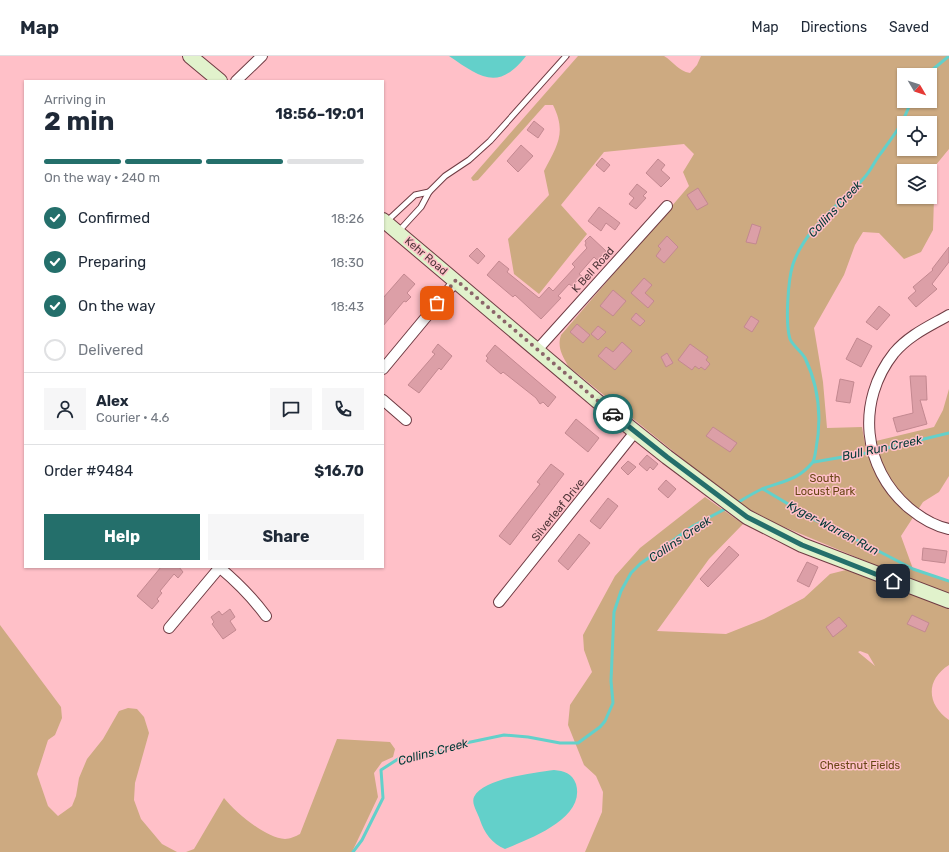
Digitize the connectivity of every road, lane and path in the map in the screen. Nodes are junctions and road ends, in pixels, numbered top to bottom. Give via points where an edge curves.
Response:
1 (190, 56) edge
2 (262, 56) edge
3 (566, 56) edge
4 (219, 80) edge
5 (237, 80) edge
6 (429, 192) junction
7 (667, 206) dead end
8 (384, 221) edge
9 (398, 232) junction
10 (456, 280) junction
11 (949, 315) edge
12 (537, 350) junction
13 (384, 368) edge
14 (384, 401) edge
15 (406, 420) dead end
16 (635, 432) junction
17 (949, 529) edge
18 (218, 568) edge
19 (220, 568) edge
20 (949, 601) edge
21 (499, 602) dead end
22 (266, 616) dead end
23 (169, 628) dead end

1 - 4 street
2 - 5 street
3 - 6 lane via 490,141 469,160 445,176
6 - 8 lane via 415,195
6 - 9 lane via 421,207
7 - 12 street, K Bell Road
8 - 9 street, Kehr Road
9 - 10 street, Kehr Road
10 - 12 street, Kehr Road
10 - 13 street
11 - 17 street via 902,344 882,372 870,402 869,429 875,459 888,485 912,510 933,524
12 - 16 street, Kehr Road
14 - 15 street
16 - 20 street, Kehr Road via 747,517 802,545
16 - 21 street, Silverleaf Drive
18 - 23 street
19 - 22 street via 245,590

